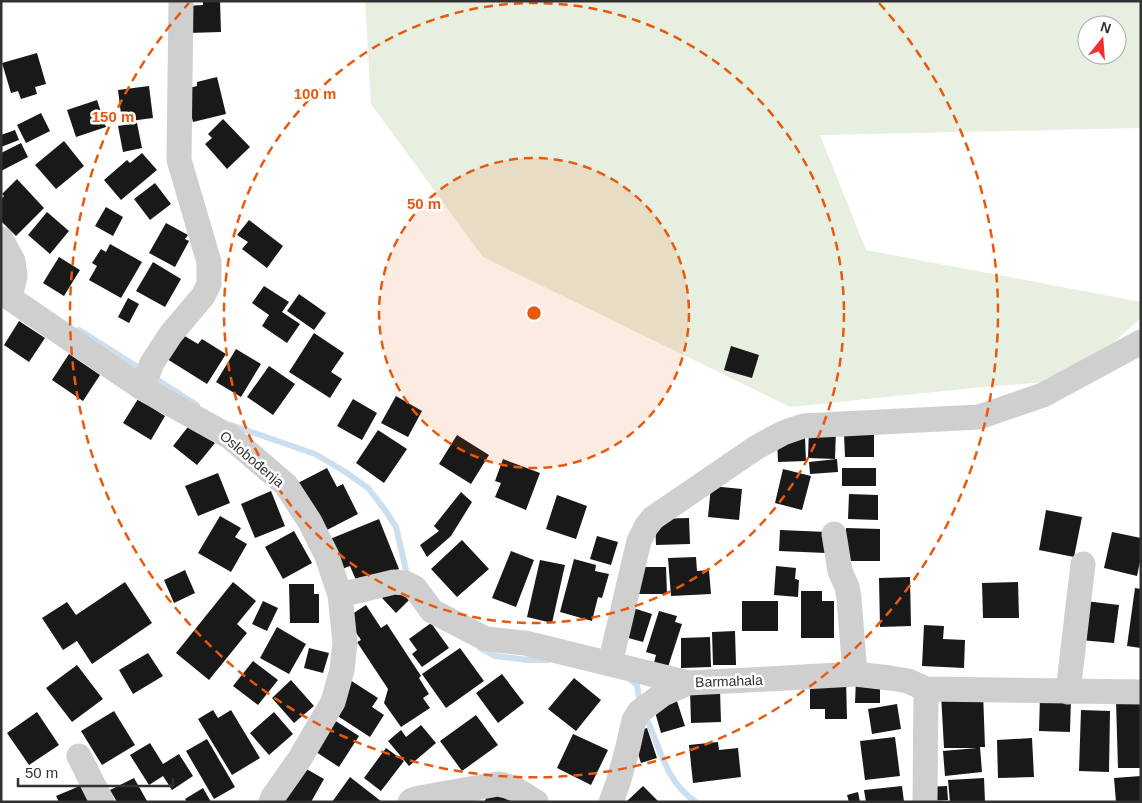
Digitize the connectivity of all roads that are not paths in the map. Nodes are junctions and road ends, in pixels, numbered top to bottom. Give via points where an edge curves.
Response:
1 (181, 1) edge
2 (1, 239) edge
3 (6, 295) edge
4 (1141, 342) edge
5 (146, 377) junction
6 (834, 534) dead end
7 (1083, 564) dead end
8 (340, 595) junction
9 (610, 664) junction
10 (855, 674) junction
11 (688, 682) junction
12 (926, 689) junction
13 (1068, 692) junction
14 (1141, 692) edge
15 (79, 756) dead end
16 (102, 802) edge
17 (271, 802) edge
18 (410, 802) edge
19 (536, 802) edge
20 (611, 802) edge
21 (925, 802) edge

1 - 5 street via 179,160 209,262 209,284 171,334
2 - 3 street via 13,261 15,276
3 - 5 street, Oslobođenja
4 - 9 street via 1043,396 979,417 804,426 757,447 653,518 646,527 639,540
5 - 8 street, Oslobođenja via 230,437 286,485 327,556
6 - 10 street via 840,571 849,598
7 - 13 street
8 - 9 street, Barmahala via 394,582 410,586 432,611 486,639 525,643
8 - 17 street, Oslobođenja via 345,643 333,702
9 - 11 street, Barmahala
10 - 11 street, Barmahala
10 - 12 street, Barmahala via 908,681
11 - 20 street via 663,694 634,720
12 - 13 street, Barmahala
12 - 21 street
13 - 14 street, Barmahala
15 - 16 street
18 - 19 street via 498,784 507,785

